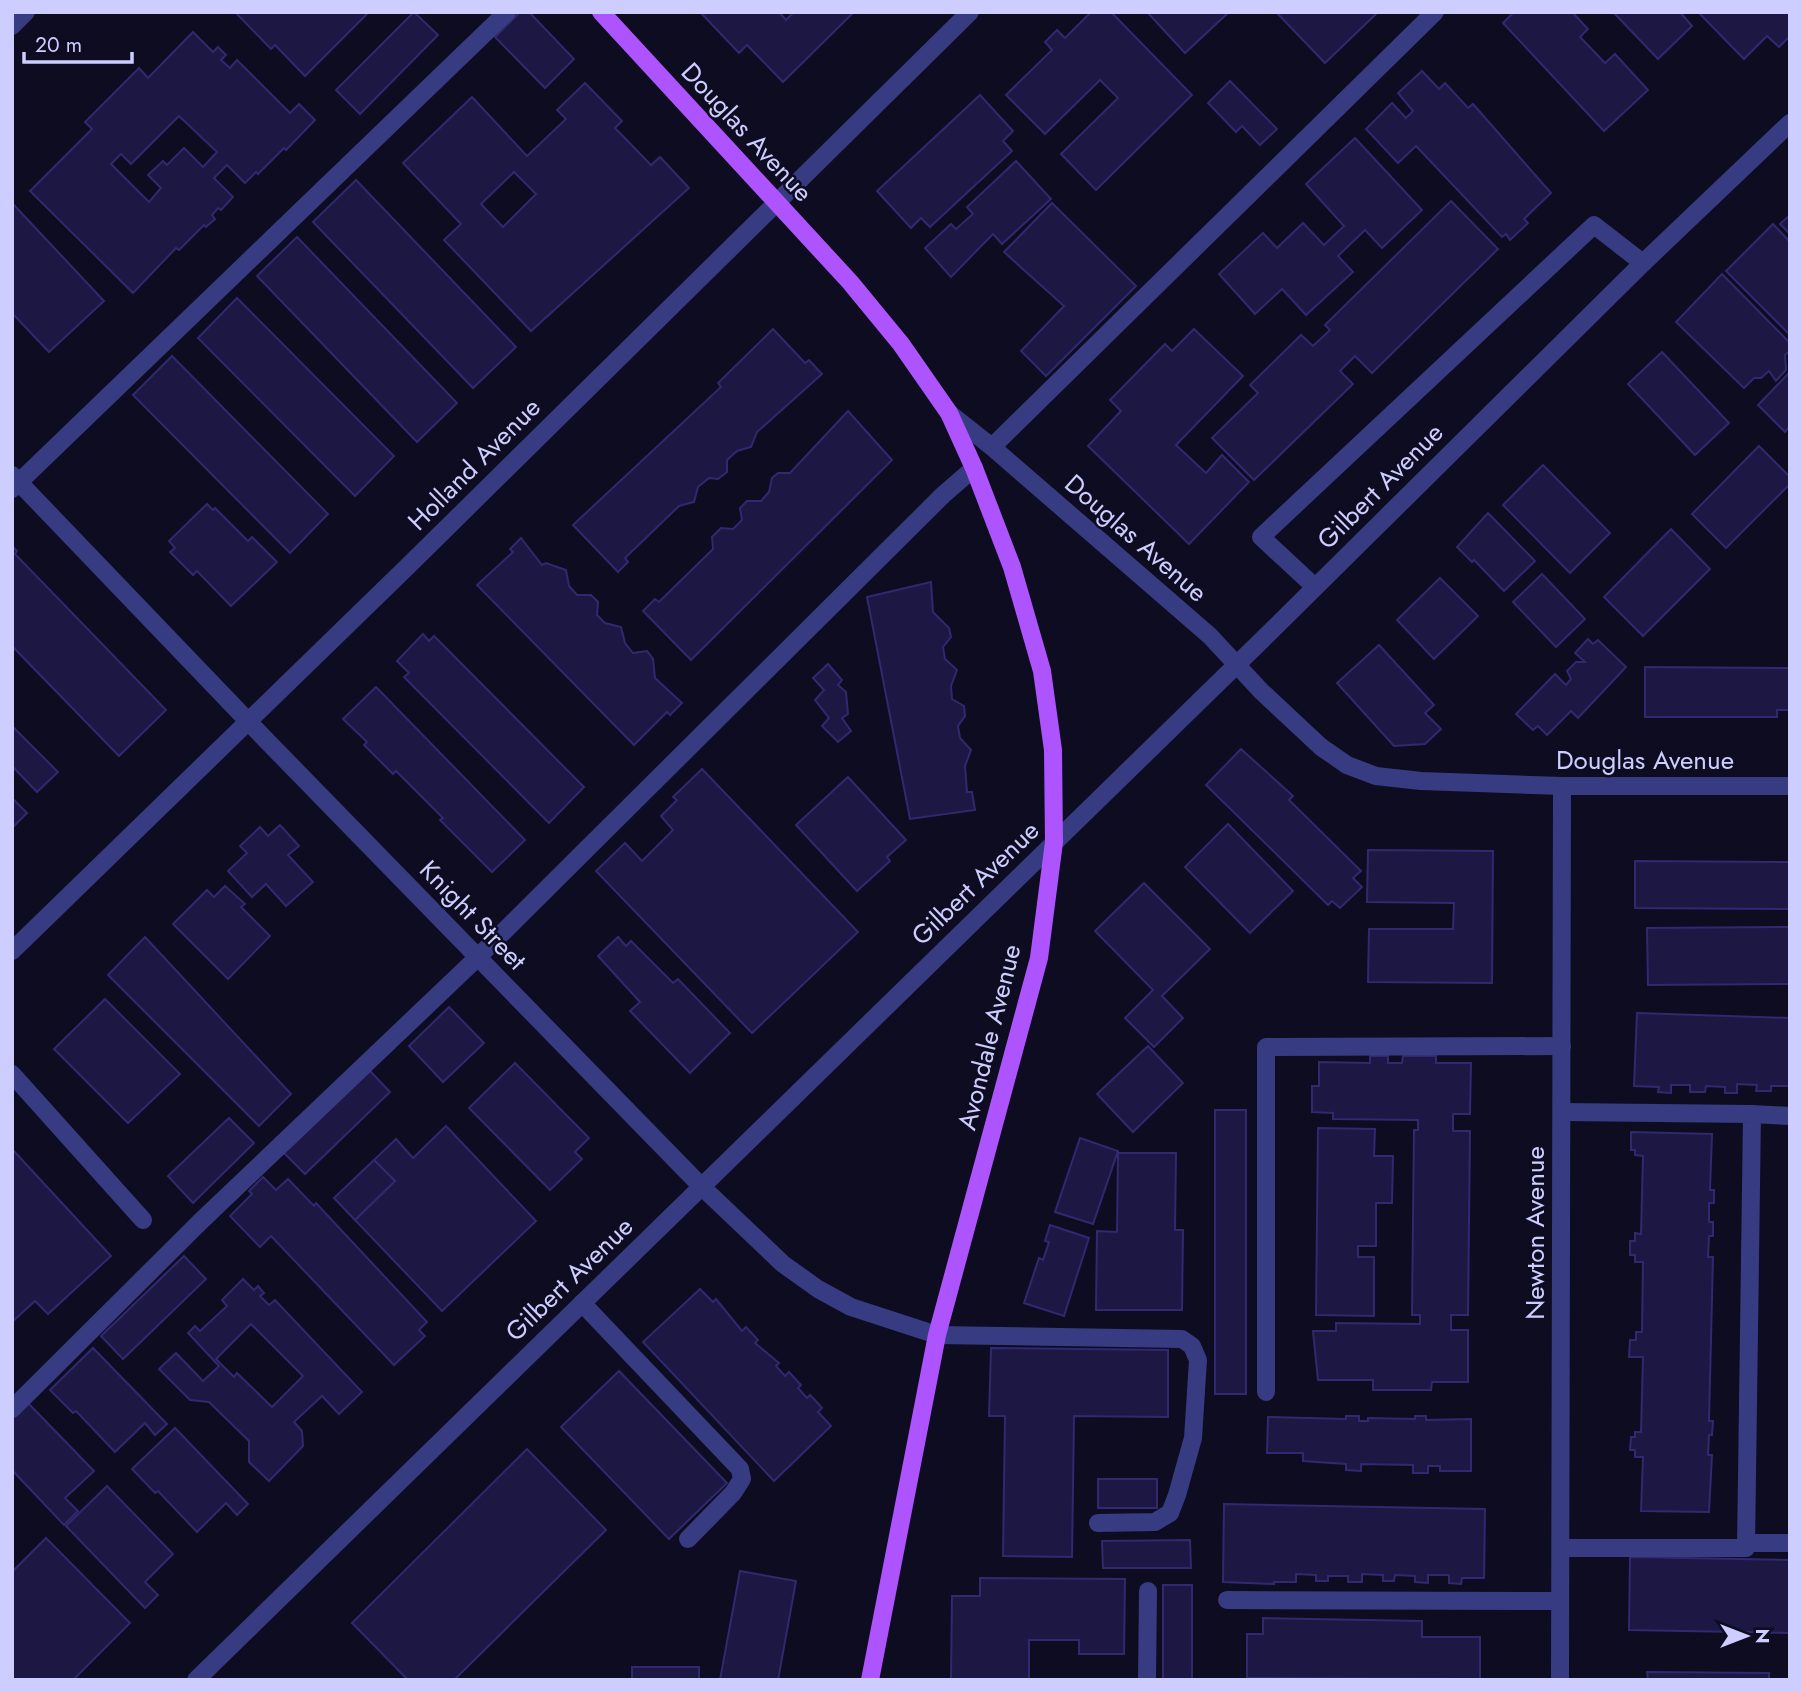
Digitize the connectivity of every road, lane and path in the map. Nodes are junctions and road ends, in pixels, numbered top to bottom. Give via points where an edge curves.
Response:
1 (26, 12) edge
2 (508, 12) edge
3 (601, 12) edge
4 (1435, 12) edge
5 (964, 14) edge
6 (12, 26) edge
7 (1790, 123) edge
8 (776, 202) junction
9 (1643, 263) junction
10 (949, 413) junction
11 (992, 447) junction
12 (974, 468) junction
13 (15, 482) edge
14 (1315, 587) junction
15 (1237, 664) junction
16 (248, 722) junction
17 (1562, 786) junction
18 (1790, 786) edge
19 (1054, 842) junction
20 (12, 951) edge
21 (478, 957) junction
22 (1562, 1046) junction
23 (12, 1073) edge
24 (1562, 1112) junction
25 (1752, 1114) junction
26 (1790, 1115) edge
27 (701, 1186) junction
28 (143, 1220) dead end
29 (582, 1303) junction
30 (937, 1335) junction
31 (1266, 1392) dead end
32 (12, 1409) edge
33 (1098, 1523) dead end
34 (688, 1539) dead end
35 (1746, 1543) junction
36 (1790, 1544) edge
37 (1561, 1548) junction
38 (1148, 1591) dead end
39 (1227, 1600) dead end
40 (1560, 1601) junction
41 (195, 1680) edge
42 (870, 1680) edge
43 (1147, 1680) edge
44 (1560, 1680) edge

1 - 6 street
2 - 13 street
3 - 8 main road, Douglas Avenue
4 - 11 street
5 - 8 street, Holland Avenue
7 - 9 street, Gilbert Avenue
8 - 10 main road, Douglas Avenue via 901,344
8 - 16 street, Holland Avenue
9 - 14 street, Gilbert Avenue
9 - 14 street via 1594,225 1261,537
10 - 11 street, Douglas Avenue
10 - 12 main road, Avondale Avenue
11 - 15 street, Douglas Avenue
12 - 19 main road, Avondale Avenue via 1012,566 1042,671 1053,750
12 - 21 street
13 - 16 street, Knight Street
14 - 15 street, Gilbert Avenue
15 - 17 street, Douglas Avenue via 1321,747 1376,776
15 - 19 street, Gilbert Avenue
16 - 20 street, Holland Avenue
16 - 21 street, Knight Street
17 - 18 street, Douglas Avenue
17 - 22 street, Newton Avenue
19 - 27 street, Gilbert Avenue
19 - 30 main road, Avondale Avenue via 1039,958
21 - 27 street, Knight Street
21 - 32 street
22 - 24 street, Newton Avenue
22 - 31 street via 1266,1047
23 - 28 street
24 - 25 street
24 - 37 street, Newton Avenue
25 - 26 street
25 - 35 street
27 - 29 street, Gilbert Avenue
27 - 30 street, Knight Street via 783,1264 818,1289 851,1307
29 - 34 street via 740,1469 742,1479 733,1493
29 - 41 street, Gilbert Avenue
30 - 33 street, Knight Street via 1182,1339 1192,1346 1198,1360 1193,1438 1170,1513 1155,1522
30 - 42 main road, Avondale Avenue
35 - 36 street
35 - 37 street via 1746,1548
37 - 40 street, Newton Avenue
38 - 43 street
39 - 40 street
40 - 44 street, Newton Avenue

